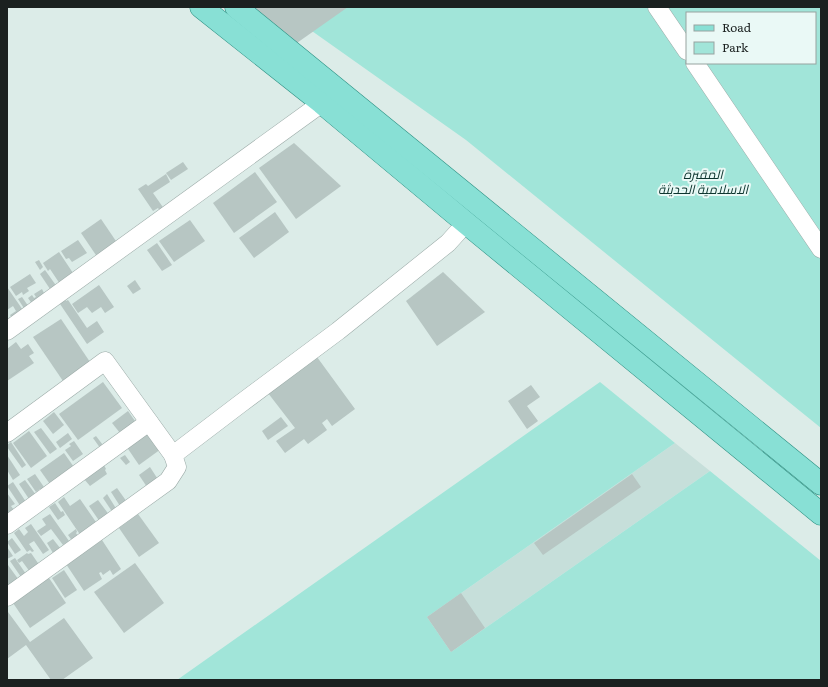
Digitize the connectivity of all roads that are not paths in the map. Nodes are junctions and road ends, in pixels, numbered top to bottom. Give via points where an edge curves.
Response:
1 (201, 7) edge
2 (236, 7) edge
3 (657, 7) edge
4 (686, 50) edge
5 (696, 64) edge
6 (322, 104) junction
7 (466, 223) junction
8 (821, 249) edge
9 (7, 331) edge
10 (149, 422) junction
11 (7, 433) edge
12 (173, 455) junction
13 (821, 484) edge
14 (821, 514) edge
15 (7, 525) edge
16 (7, 597) edge

1 - 6 main road
2 - 13 main road
3 - 4 street
5 - 8 street
6 - 7 main road
6 - 9 street
7 - 12 street via 448,243 375,302
7 - 14 main road
10 - 11 street via 105,361
10 - 12 street
10 - 15 street
12 - 16 street via 177,467 168,481

